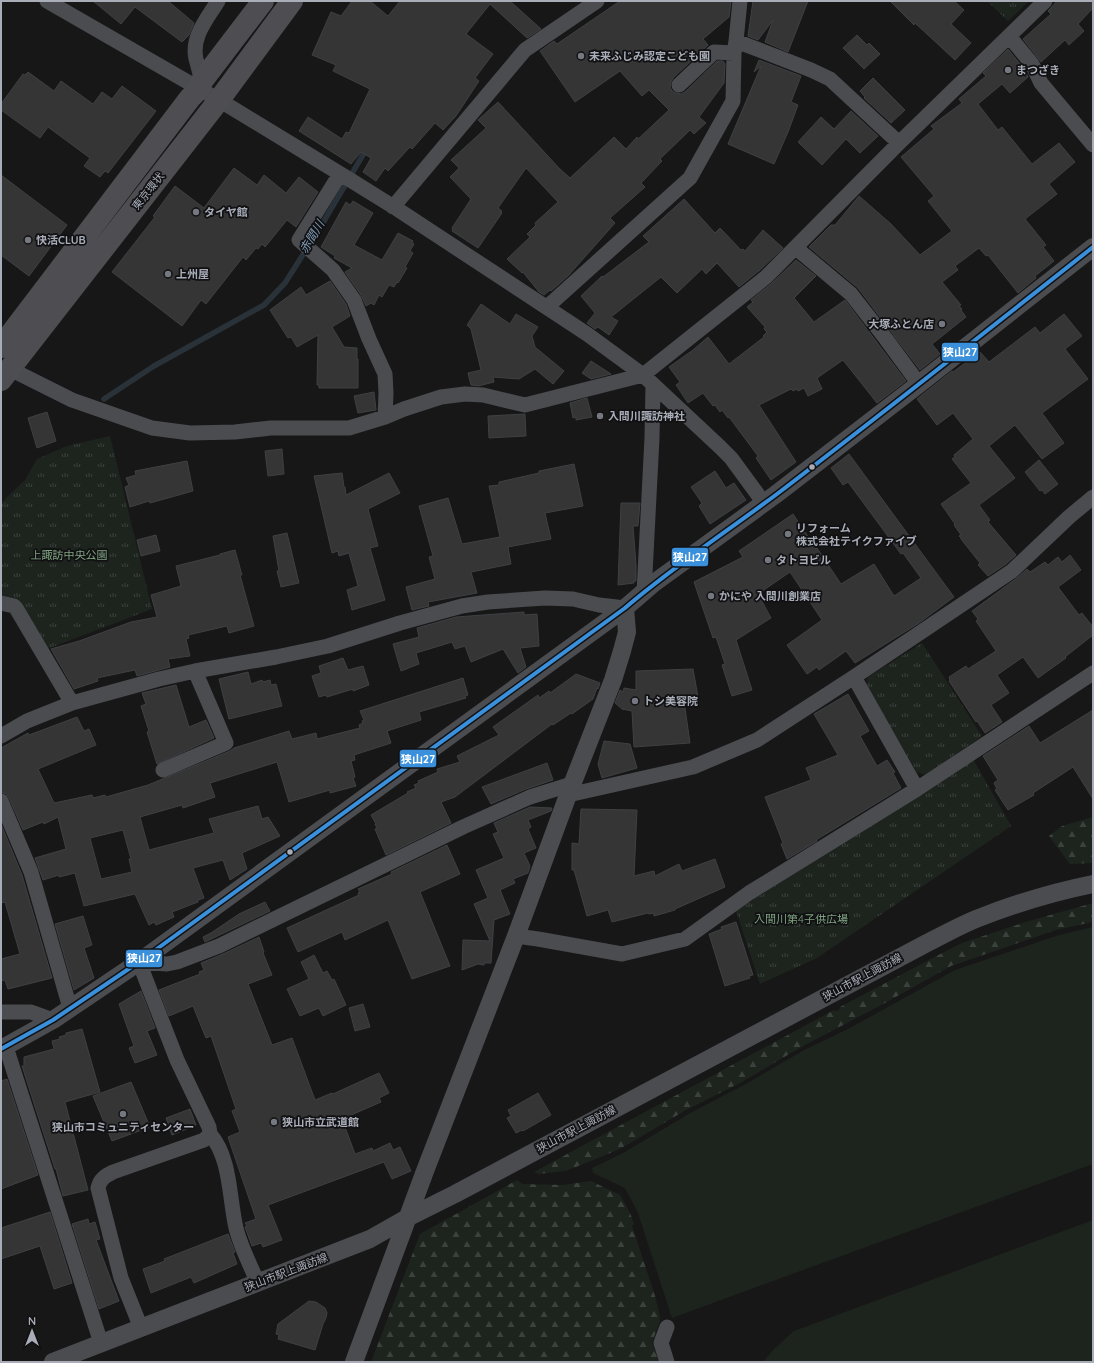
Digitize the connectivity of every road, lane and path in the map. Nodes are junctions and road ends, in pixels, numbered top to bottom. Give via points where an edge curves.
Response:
1 (47, 1) edge
2 (218, 1) edge
3 (263, 1) edge
4 (292, 1) edge
5 (597, 1) edge
6 (740, 1) edge
7 (1045, 1) edge
8 (1009, 36) junction
9 (735, 47) junction
10 (200, 85) junction
11 (679, 85) dead end
12 (219, 100) junction
13 (899, 143) junction
14 (1093, 146) edge
15 (346, 178) junction
16 (393, 207) junction
17 (1093, 247) edge
18 (796, 248) junction
19 (547, 308) junction
20 (1, 347) edge
21 (5, 374) edge
22 (648, 380) junction
23 (919, 384) junction
24 (385, 417) junction
25 (1093, 497) edge
26 (764, 503) junction
27 (644, 593) junction
28 (1, 603) edge
29 (625, 608) junction
30 (195, 671) junction
31 (1093, 673) edge
32 (854, 677) junction
33 (72, 703) junction
34 (1, 736) edge
35 (163, 770) dead end
36 (917, 789) junction
37 (570, 790) junction
38 (1, 801) edge
39 (1093, 884) edge
40 (516, 936) junction
41 (140, 962) junction
42 (70, 1008) junction
43 (2, 1009) edge
44 (53, 1020) junction
45 (4, 1048) edge
46 (210, 1134) junction
47 (407, 1218) junction
48 (258, 1283) junction
49 (667, 1327) dead end
50 (141, 1328) junction
51 (101, 1344) junction
52 (53, 1362) edge
53 (354, 1362) edge
54 (667, 1362) edge

1 - 10 street
2 - 10 street via 197,38 195,48
3 - 10 highway, 東京環状
4 - 12 highway, 東京環状
5 - 16 street via 525,50
6 - 9 street
7 - 8 street
8 - 13 street
8 - 14 street via 1032,64 1041,83
9 - 11 street via 714,52
9 - 13 street via 811,70 830,79
9 - 19 street via 733,101 690,178
10 - 12 street
10 - 20 highway, 東京環状
12 - 15 street
12 - 21 highway, 東京環状
13 - 18 street
15 - 16 street
15 - 24 street via 299,240 333,270 354,300 385,374
16 - 19 street
17 - 23 street
18 - 22 street
18 - 23 street via 852,294
19 - 22 street via 587,334
21 - 24 street via 152,428 190,433 271,428 349,428
22 - 24 street via 525,405 483,395 441,397
22 - 26 street via 724,450
22 - 27 street via 652,438
23 - 26 street
25 - 32 street via 1012,571
26 - 27 street
27 - 29 street
28 - 33 street via 16,608
29 - 30 street via 573,599 488,602 462,606 400,623 328,646
29 - 37 street via 627,632 622,651
29 - 41 street
30 - 33 street
30 - 35 street via 226,743
31 - 36 street
32 - 36 street
32 - 37 street via 758,740 693,767
33 - 34 street via 26,720
36 - 40 street via 749,893 685,939 622,954
37 - 40 street
37 - 41 street via 530,797 496,811 219,946 177,962
38 - 42 street via 31,872
39 - 47 street, 狭山市駅上諏訪線 via 1017,904 926,942
40 - 47 street
41 - 42 street
41 - 46 street via 177,1060
42 - 44 street
43 - 44 street via 31,1012
44 - 45 street
45 - 51 street
46 - 48 street via 222,1154 236,1229
46 - 50 street via 204,1140 113,1172 103,1177 99,1183 98,1188 121,1278
47 - 48 street, 狭山市駅上諏訪線 via 370,1240
47 - 53 street
48 - 50 street, 狭山市駅上諏訪線
49 - 54 street via 661,1342
50 - 51 street, 狭山市駅上諏訪線
51 - 52 street, 狭山市駅上諏訪線

